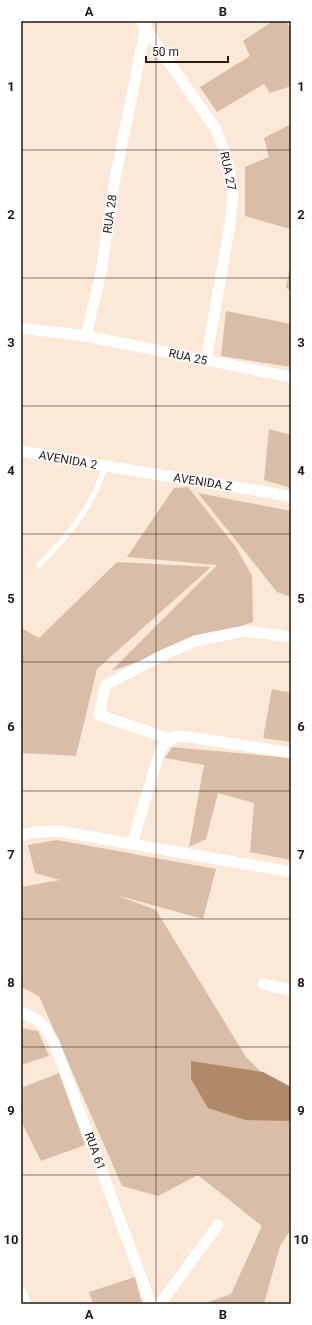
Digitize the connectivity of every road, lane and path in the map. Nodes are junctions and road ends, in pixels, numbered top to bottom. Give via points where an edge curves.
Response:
1 (144, 23) edge
2 (21, 328) edge
3 (86, 336) junction
4 (206, 361) junction
5 (291, 377) edge
6 (21, 451) edge
7 (110, 467) junction
8 (291, 497) edge
9 (39, 565) dead end
10 (291, 637) edge
11 (170, 740) junction
12 (291, 753) edge
13 (21, 835) edge
14 (132, 844) junction
15 (291, 872) edge
16 (263, 984) dead end
17 (291, 990) edge
18 (21, 1012) edge
19 (218, 1225) dead end
20 (21, 1292) edge
21 (26, 1304) edge
22 (151, 1304) edge
23 (160, 1304) edge

1 - 3 street, RUA 28 via 115,179 101,273
1 - 4 street, RUA 27 via 215,128 230,172 233,193 230,224
2 - 3 street
3 - 4 street, RUA 25
4 - 5 street, RUA 25
6 - 7 street, AVENIDA 2
7 - 8 street, AVENIDA Z
7 - 9 lane via 94,497 58,546
10 - 11 street via 245,631 195,642 161,656 106,685 99,715
11 - 12 street via 176,736 190,737
11 - 14 street via 164,744 156,760
13 - 14 street via 58,831
14 - 15 street
16 - 17 street
18 - 22 street, RUA 61 via 39,1021 48,1030 54,1042
19 - 23 street
20 - 21 street

